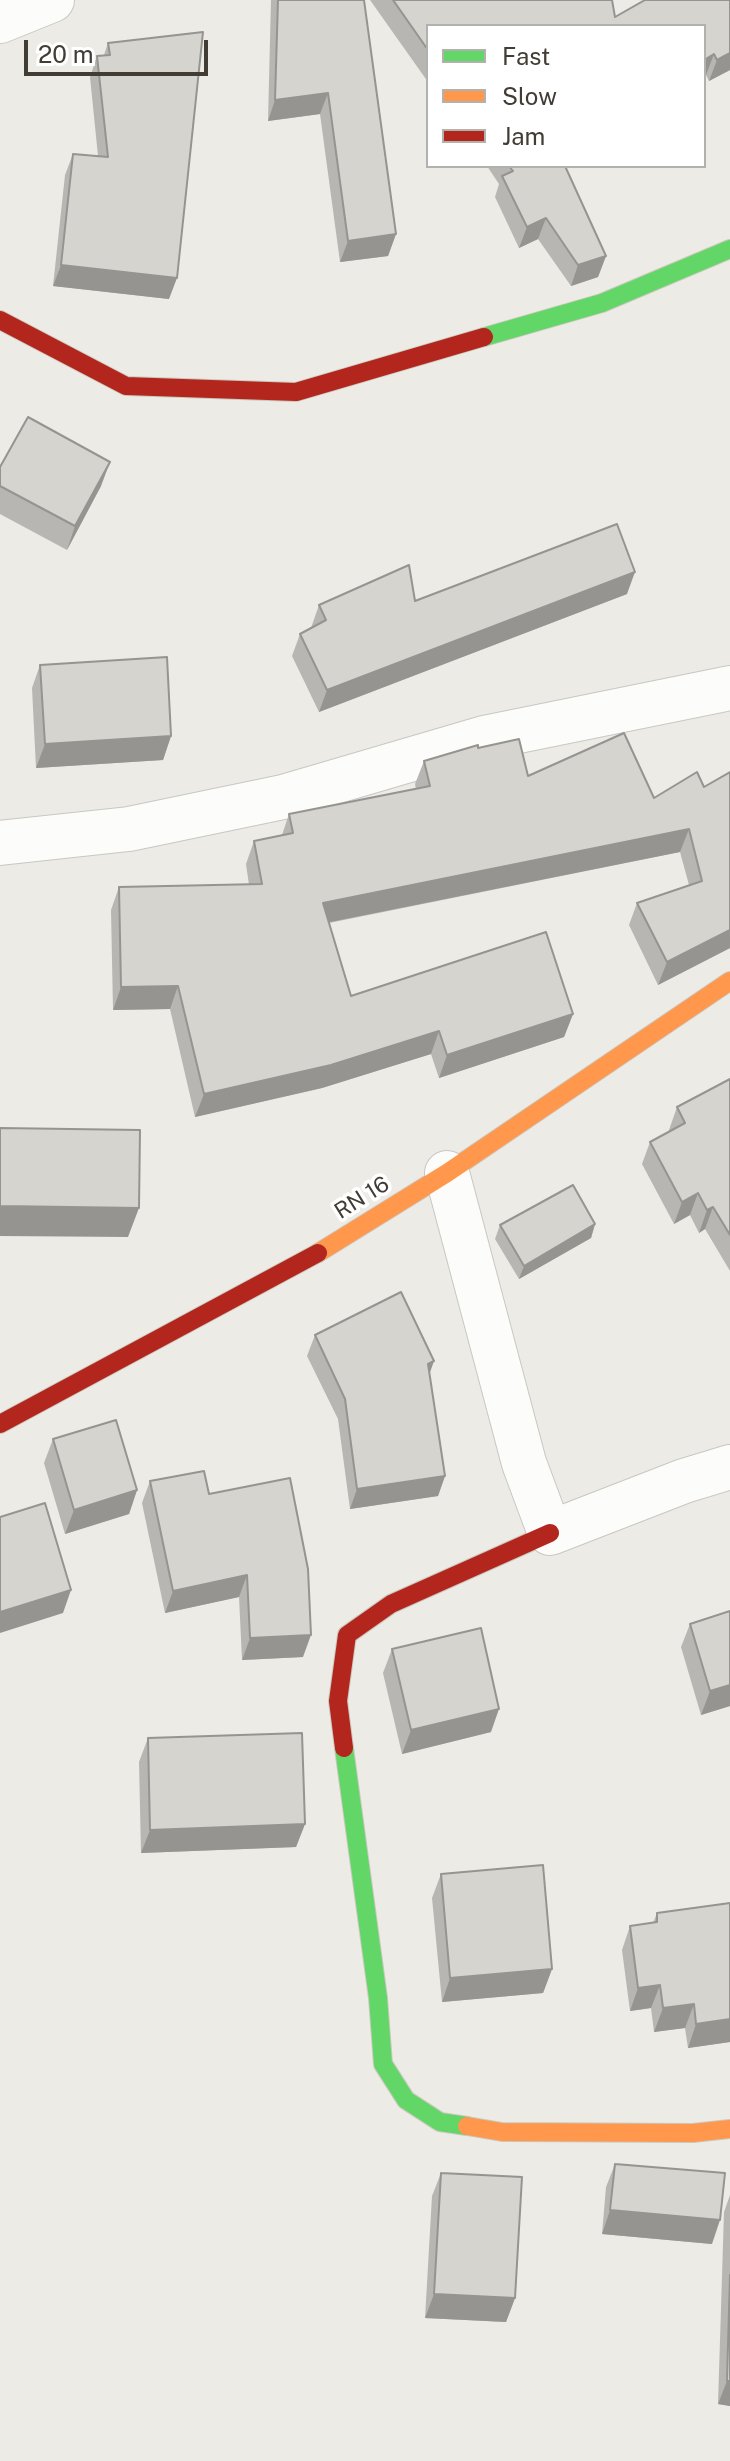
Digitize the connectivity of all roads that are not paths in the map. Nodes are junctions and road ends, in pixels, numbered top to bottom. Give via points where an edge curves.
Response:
1 (52, 0) edge
2 (0, 21) edge
3 (730, 249) edge
4 (0, 320) edge
5 (730, 688) edge
6 (0, 843) edge
7 (730, 981) edge
8 (447, 1173) junction
9 (0, 1424) edge
10 (730, 1467) edge
11 (550, 1533) junction
12 (730, 2129) edge

1 - 2 street
3 - 4 street via 602,303 296,392 126,386
5 - 6 street via 484,738 283,797 129,829
7 - 8 street, RN 16 / RN 16
8 - 9 street, RN 16 / RN 16 via 319,1253
8 - 11 street via 524,1463
10 - 11 street
11 - 12 street via 391,1604 347,1635 338,1701 383,2064 406,2100 440,2122 502,2132

